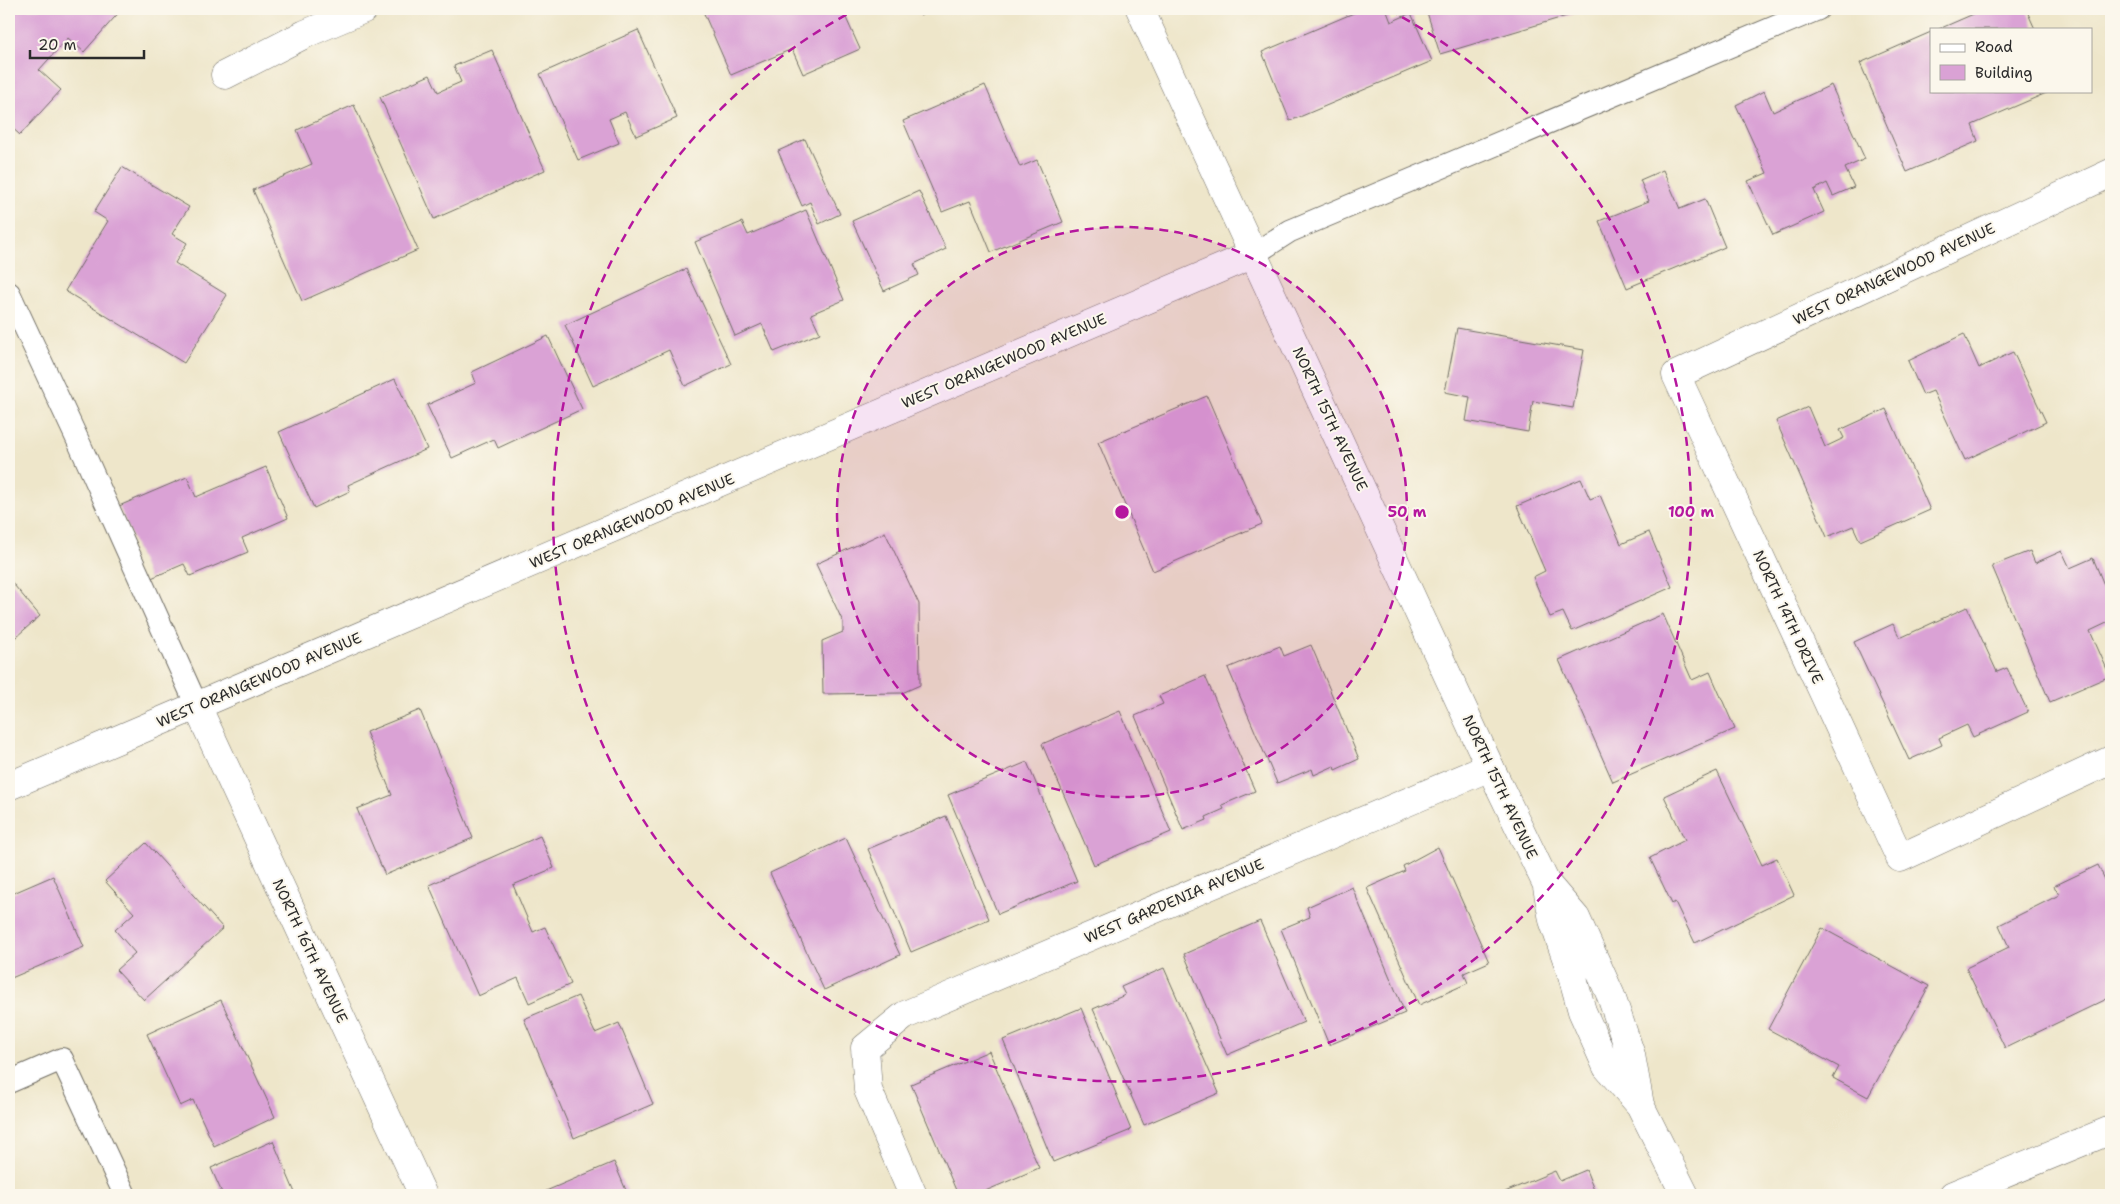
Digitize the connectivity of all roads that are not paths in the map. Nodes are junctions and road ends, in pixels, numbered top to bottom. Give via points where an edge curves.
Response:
1 (364, 9) edge
2 (1140, 9) edge
3 (1818, 9) edge
4 (225, 75) dead end
5 (2111, 173) edge
6 (1254, 254) junction
7 (9, 293) edge
8 (1676, 376) joint
9 (198, 706) junction
10 (2111, 760) edge
11 (1490, 767) junction
12 (9, 786) edge
13 (9, 1082) edge
14 (2111, 1130) edge
15 (125, 1195) edge
16 (423, 1195) edge
17 (913, 1195) edge
18 (1685, 1195) edge
19 (1953, 1195) edge

1 - 4 street via 305,34
2 - 6 street, NORTH 15TH AVENUE
3 - 6 lane via 1290,231
5 - 8 street, WEST ORANGEWOOD AVENUE
6 - 9 street, WEST ORANGEWOOD AVENUE
6 - 11 street, NORTH 15TH AVENUE
7 - 9 lane
8 - 10 street, NORTH 14TH DRIVE via 1900,858
9 - 12 street, WEST ORANGEWOOD AVENUE
9 - 16 street, NORTH 16TH AVENUE
11 - 17 street, WEST GARDENIA AVENUE via 905,1015 865,1048 868,1090
11 - 18 street, NORTH 15TH AVENUE via 1546,883 1576,918 1611,996 1631,1055 1640,1105
13 - 15 lane via 62,1059
14 - 19 street

